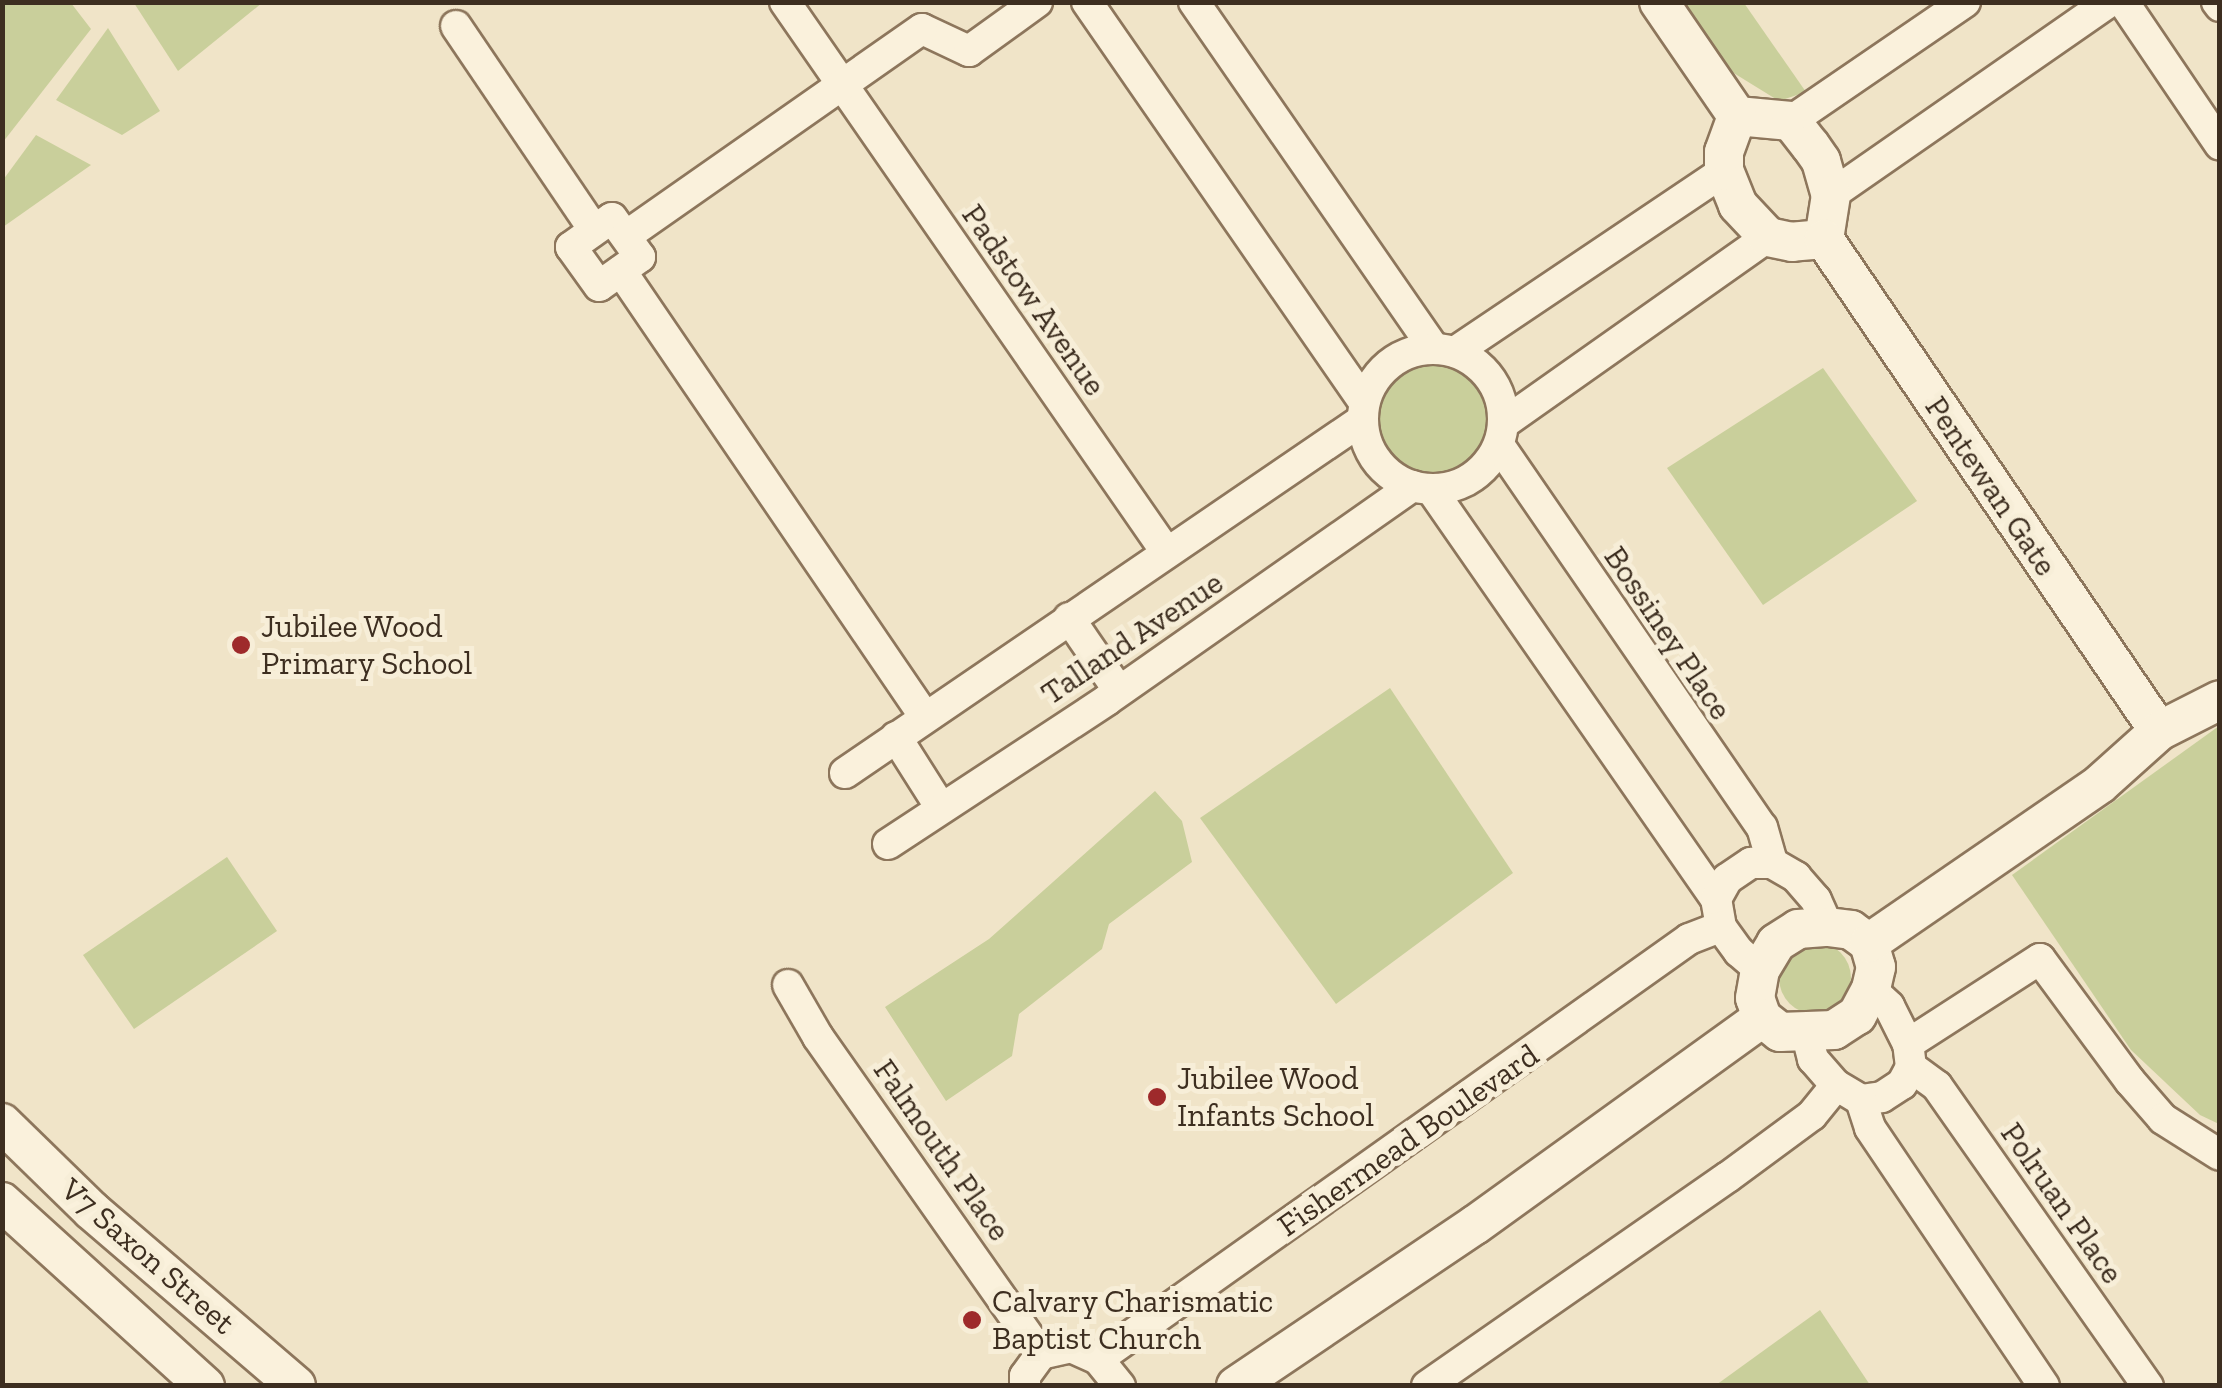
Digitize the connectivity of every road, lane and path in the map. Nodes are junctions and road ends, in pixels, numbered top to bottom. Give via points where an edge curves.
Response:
1 (785, 2) edge
2 (1037, 2) edge
3 (1086, 2) edge
4 (1194, 2) edge
5 (1659, 2) edge
6 (1964, 2) edge
7 (2109, 2) edge
8 (2133, 2) edge
9 (2121, 3) edge
10 (922, 16) edge
11 (456, 26) dead end
12 (844, 87) junction
13 (1736, 116) junction
14 (1791, 121) junction
15 (2220, 145) edge
16 (1724, 171) junction
17 (1831, 195) junction
18 (594, 230) junction
19 (626, 236) junction
20 (1768, 237) junction
21 (1824, 239) junction
22 (622, 271) junction
23 (1444, 350) junction
24 (1363, 411) junction
25 (1501, 434) junction
26 (1422, 488) junction
27 (1167, 554) junction
28 (1069, 618) junction
29 (1119, 691) junction
30 (2220, 700) edge
31 (925, 718) junction
32 (2160, 731) junction
33 (896, 737) junction
34 (844, 772) dead end
35 (941, 808) junction
36 (888, 844) dead end
37 (1772, 863) junction
38 (1718, 913) junction
39 (1828, 927) junction
40 (1869, 944) junction
41 (1760, 970) junction
42 (788, 985) dead end
43 (1872, 989) junction
44 (1762, 1018) junction
45 (1807, 1035) junction
46 (1910, 1056) junction
47 (1849, 1092) junction
48 (2, 1123) edge
49 (2220, 1155) edge
50 (2, 1202) edge
51 (1042, 1354) junction
52 (1098, 1358) junction
53 (1434, 1384) edge
54 (205, 1386) edge
55 (296, 1386) edge
56 (1025, 1386) edge
57 (1120, 1386) edge
58 (1236, 1386) edge
59 (2044, 1386) edge
60 (2148, 1386) edge

1 - 12 street, Padstow Avenue
2 - 10 street via 969,51
3 - 24 street
4 - 23 street
5 - 13 street
6 - 14 street
7 - 17 street
8 - 9 street
9 - 15 street
10 - 12 street
11 - 18 street
12 - 19 street
12 - 27 street, Padstow Avenue
13 - 14 street
13 - 16 street
14 - 17 street via 1821,161
16 - 20 street via 1730,194
16 - 23 street
17 - 21 street
18 - 19 street via 612,218
18 - 22 street via 571,247 600,286
19 - 22 street via 640,257
20 - 21 street
20 - 25 street
21 - 32 street, Pentewan Gate
22 - 31 street
23 - 24 street via 1411,352 1390,362 1374,380
23 - 25 street via 1475,362 1492,379 1501,400
24 - 26 street via 1366,442 1377,461 1393,477
24 - 27 street, Talland Avenue
25 - 26 street via 1472,478
25 - 37 street, Bossiney Place via 1762,827
26 - 29 street, Talland Avenue
26 - 38 street
27 - 28 street, Talland Avenue
28 - 29 street
28 - 31 street, Talland Avenue
29 - 35 street, Talland Avenue
30 - 32 street
31 - 33 street, Talland Avenue
32 - 40 street via 2100,784
33 - 34 street, Talland Avenue
33 - 35 street
35 - 36 street, Talland Avenue
37 - 38 street via 1752,863 1727,879
37 - 39 street via 1796,877
38 - 41 street via 1739,952
38 - 52 street, Fishermead Boulevard via 1415,1138
39 - 40 street via 1851,930
39 - 41 street via 1798,929 1776,944
40 - 43 street via 1876,967
41 - 44 street via 1755,998
42 - 51 street, Falmouth Place
43 - 45 street via 1858,1015 1834,1030
43 - 46 street, Polruan Place via 1890,1006
44 - 45 street via 1780,1032
44 - 58 street via 1475,1226
45 - 47 street via 1813,1059
46 - 47 street via 1902,1084 1882,1096
46 - 49 street via 2040,959 2163,1119
46 - 60 street, Polruan Place
47 - 53 street
47 - 59 street
48 - 55 street, V7 Saxon Street via 91,1210
50 - 54 street, V7 Saxon Street
51 - 52 street via 1071,1347
51 - 56 street
52 - 57 street

